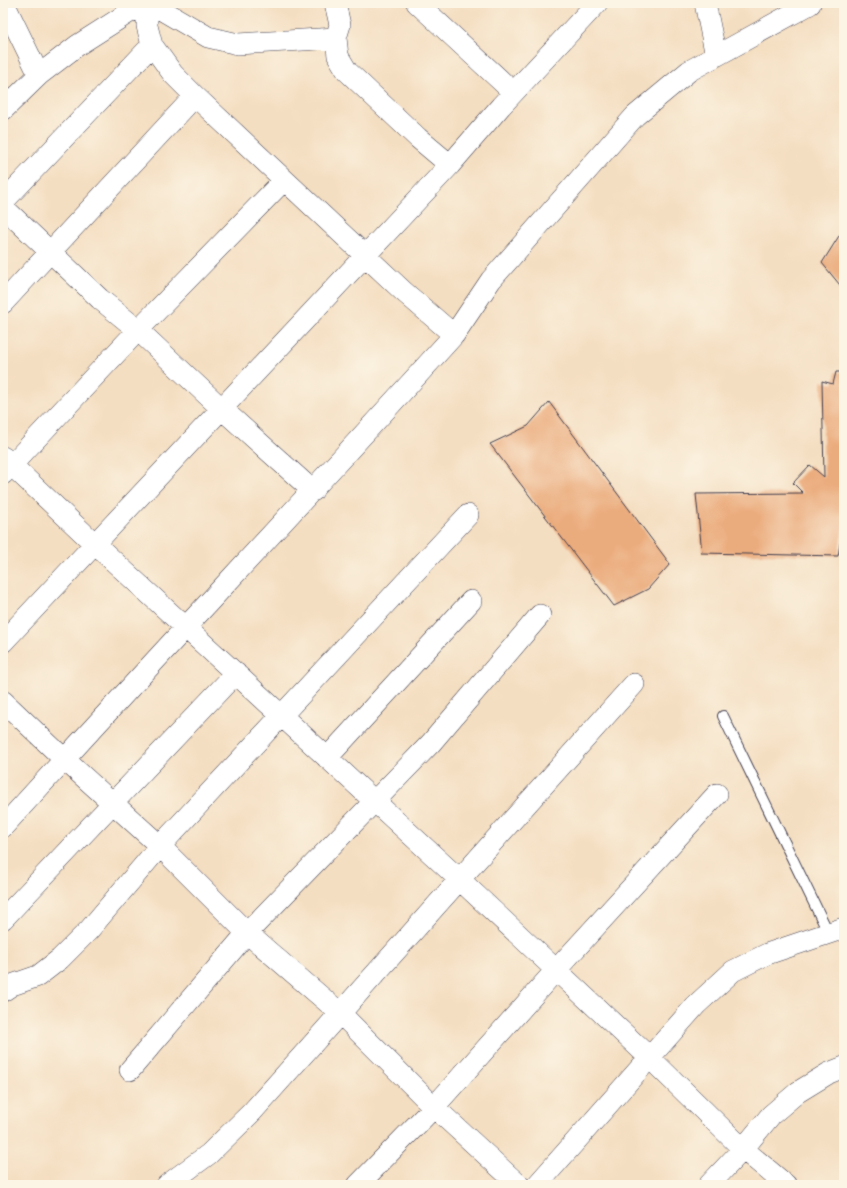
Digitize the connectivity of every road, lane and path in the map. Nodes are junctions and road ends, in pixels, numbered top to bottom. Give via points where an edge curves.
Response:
1 (4, 3) edge
2 (145, 3) edge
3 (150, 3) edge
4 (335, 3) edge
5 (417, 3) edge
6 (598, 3) edge
7 (705, 3) edge
8 (811, 4) edge
9 (336, 38) junction
10 (152, 45) junction
11 (716, 56) junction
12 (39, 75) junction
13 (513, 92) junction
14 (195, 96) junction
15 (3, 110) edge
16 (450, 165) junction
17 (284, 180) junction
18 (3, 202) edge
19 (3, 207) edge
20 (51, 251) junction
21 (365, 256) junction
22 (3, 303) edge
23 (138, 330) junction
24 (454, 335) junction
25 (222, 409) junction
26 (6, 465) edge
27 (313, 491) junction
28 (468, 515) dead end
29 (96, 545) junction
30 (471, 601) dead end
31 (540, 615) dead end
32 (185, 627) junction
33 (3, 642) edge
34 (236, 673) junction
35 (634, 684) dead end
36 (3, 701) edge
37 (282, 716) junction
38 (723, 716) dead end
39 (327, 758) junction
40 (64, 759) junction
41 (717, 794) dead end
42 (376, 802) junction
43 (111, 803) junction
44 (3, 827) edge
45 (160, 846) junction
46 (459, 879) junction
47 (3, 919) edge
48 (836, 931) edge
49 (247, 933) junction
50 (556, 970) junction
51 (3, 991) edge
52 (340, 1013) junction
53 (650, 1058) junction
54 (844, 1067) edge
55 (130, 1070) dead end
56 (434, 1107) junction
57 (743, 1149) junction
58 (167, 1185) edge
59 (358, 1185) edge
60 (519, 1185) edge
61 (537, 1185) edge
62 (709, 1185) edge
63 (786, 1185) edge

1 - 12 street
2 - 10 street
2 - 12 street via 78,45
3 - 9 street via 208,37 238,44
4 - 9 street via 340,25
5 - 13 street
6 - 13 street
7 - 11 street
8 - 11 street
9 - 16 street via 338,56 347,71
10 - 14 street via 173,74
10 - 18 street
11 - 24 street via 689,71 635,116 491,280
12 - 15 street
13 - 16 street
14 - 17 street
14 - 20 street
16 - 21 street
17 - 21 street
17 - 23 street
19 - 20 street
20 - 22 street
20 - 23 street via 100,299
21 - 24 street via 402,292
21 - 25 street
23 - 25 street
23 - 26 street
24 - 27 street
25 - 27 street
25 - 29 street
26 - 29 street
27 - 32 street
28 - 37 street
29 - 32 street
29 - 33 street
30 - 39 street
31 - 42 street via 431,743
32 - 34 street
32 - 40 street
34 - 37 street
34 - 43 street
35 - 46 street
36 - 40 street
37 - 39 street
37 - 45 street
38 - 48 lane
39 - 42 street
40 - 43 street
40 - 44 street
41 - 50 street
42 - 46 street
42 - 49 street
43 - 45 street
43 - 47 street
45 - 49 street
45 - 51 street via 89,930 60,959 38,976
46 - 50 street
46 - 52 street
48 - 53 street via 767,954 733,971 696,1005
49 - 52 street
49 - 55 street
50 - 53 street
50 - 56 street
52 - 56 street
52 - 58 street via 252,1112 208,1154
53 - 57 street
53 - 61 street
54 - 57 street via 798,1092 771,1116
56 - 59 street
56 - 60 street
57 - 62 street
57 - 63 street

